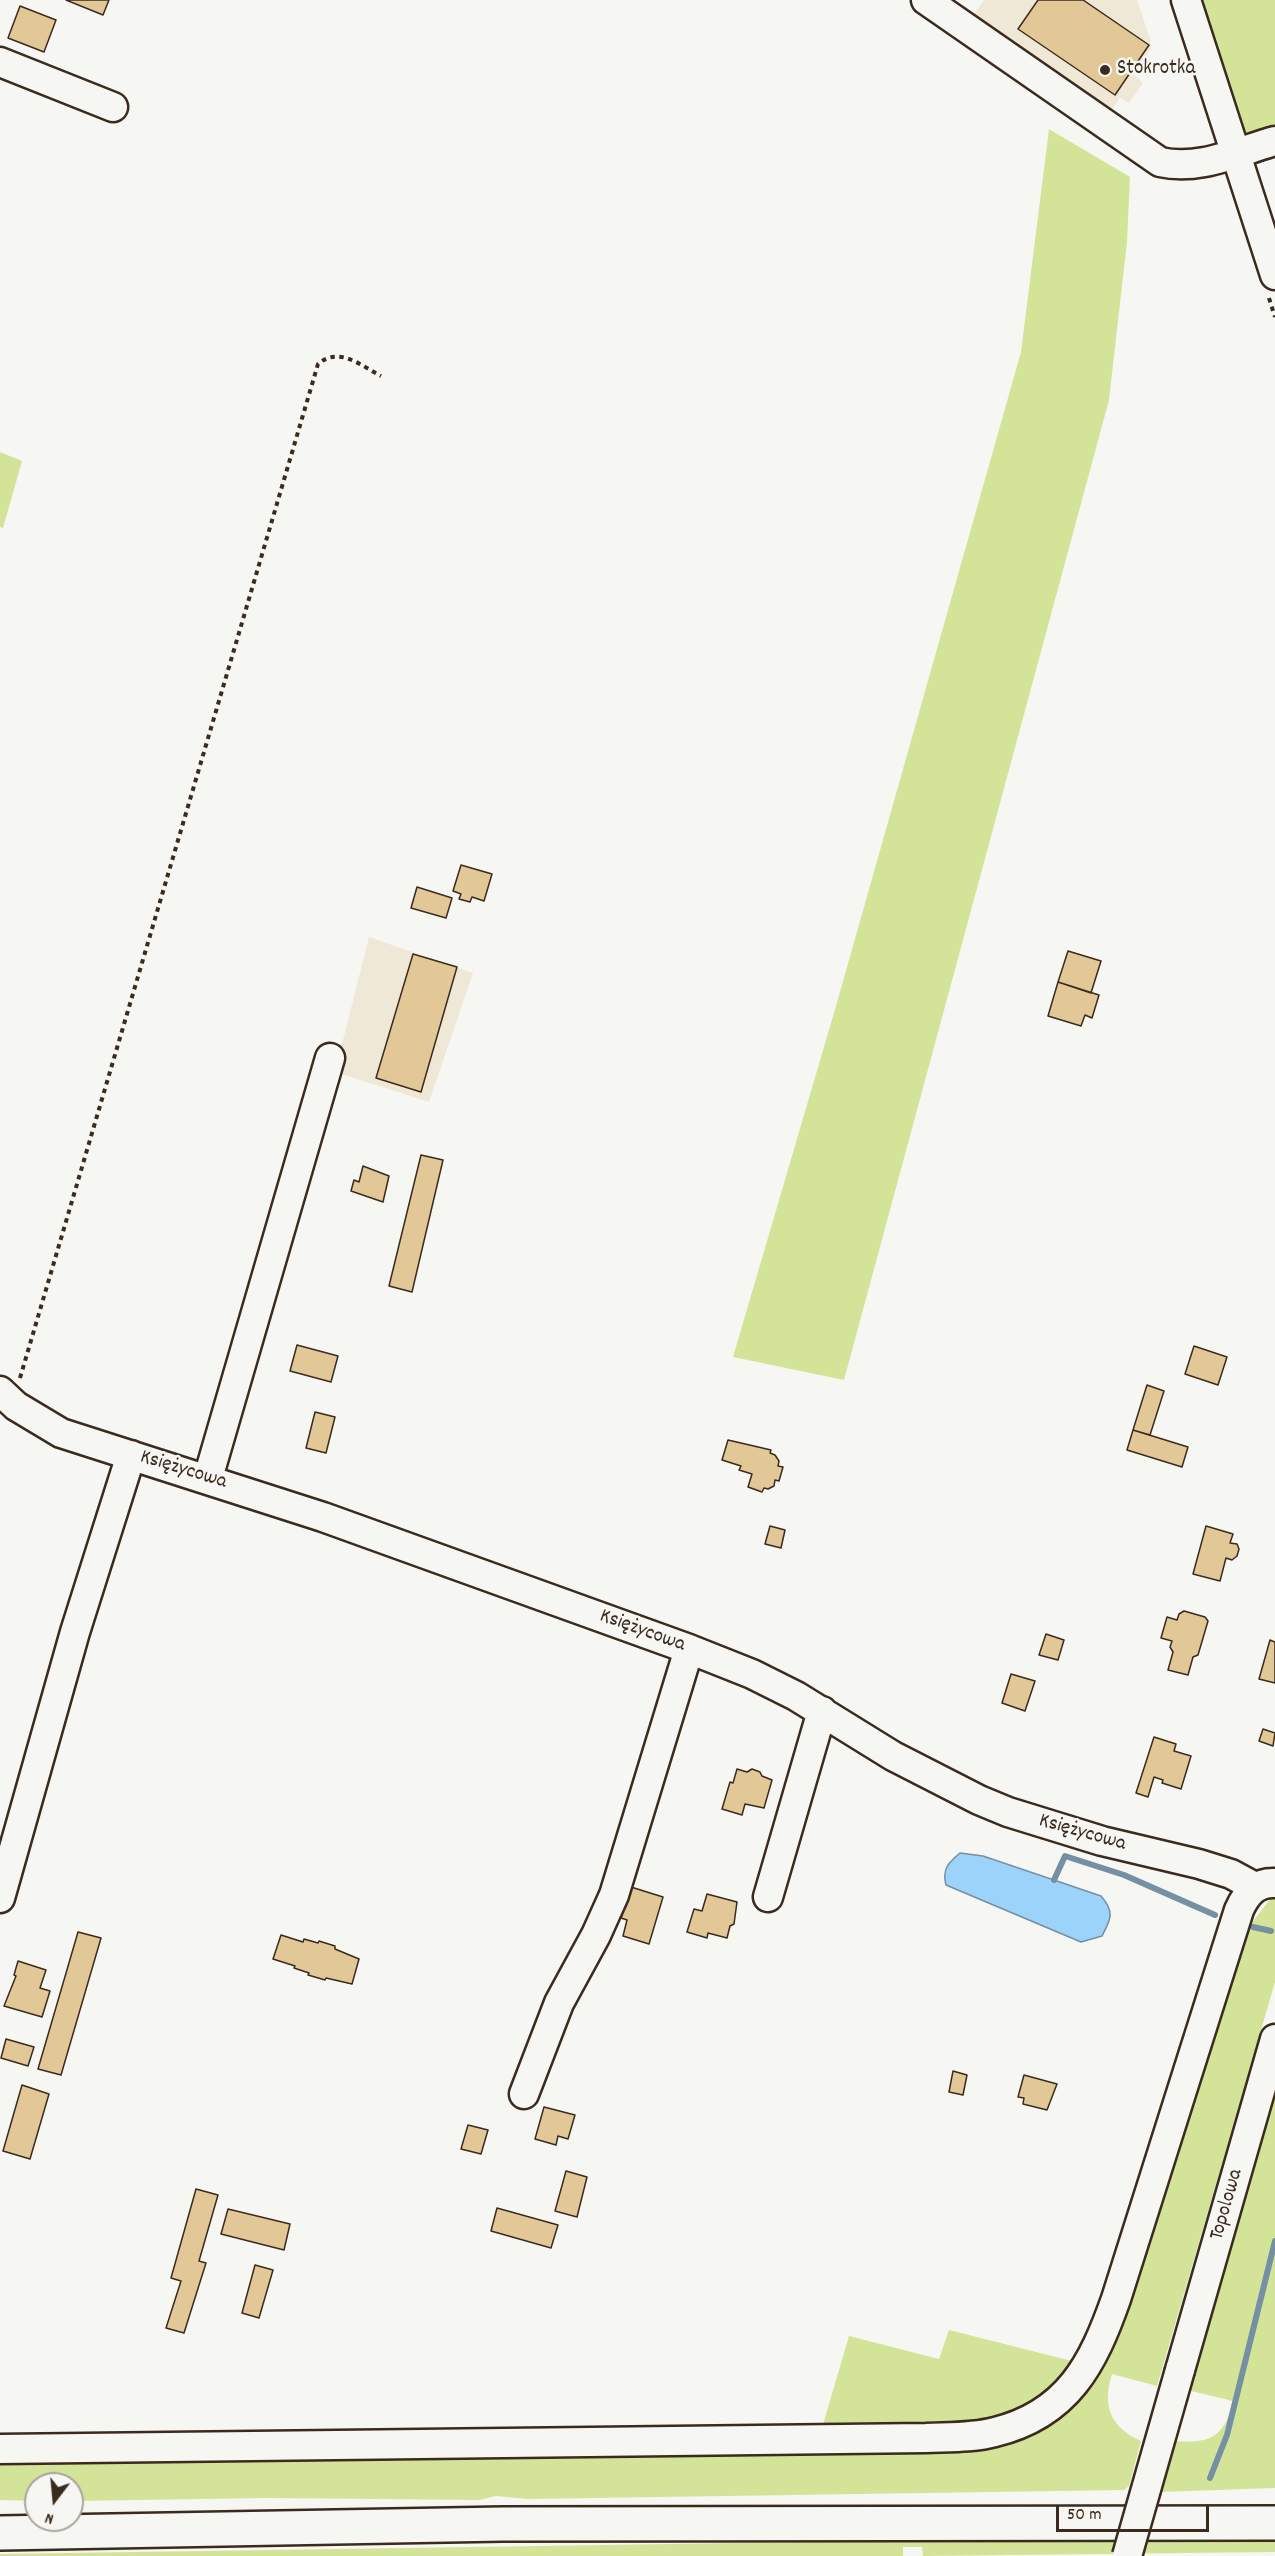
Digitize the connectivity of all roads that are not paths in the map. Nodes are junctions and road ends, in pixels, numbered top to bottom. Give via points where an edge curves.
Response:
1 (926, 0) edge
2 (1186, 0) edge
3 (0, 62) edge
4 (113, 107) dead end
5 (1275, 141) edge
6 (1235, 153) junction
7 (1275, 275) edge
8 (330, 1058) dead end
9 (4, 1395) edge
10 (131, 1455) junction
11 (208, 1478) junction
12 (689, 1649) junction
13 (822, 1711) junction
14 (1265, 1885) edge
15 (768, 1897) dead end
16 (0, 1898) edge
17 (1275, 2039) edge
18 (524, 2094) dead end
19 (0, 2449) edge
20 (1275, 2523) edge
21 (0, 2534) edge
22 (1127, 2556) edge

1 - 6 street via 1160,162 1200,164
2 - 6 street
3 - 4 street
5 - 6 street
6 - 7 street
8 - 11 street
9 - 10 street, Księżycowa via 60,1433
10 - 11 street, Księżycowa
10 - 16 street via 75,1632
11 - 12 street, Księżycowa
12 - 13 street, Księżycowa via 778,1686
12 - 18 street via 614,1895 560,2003
13 - 14 street, Księżycowa via 894,1756 989,1804 1102,1841 1199,1864
13 - 15 street
14 - 19 street via 1243,1900 1236,1918 1101,2339 1085,2370 1066,2394 1014,2427 980,2435 926,2438
17 - 22 street, Topolowa, bridge
20 - 21 highway via 503,2524

